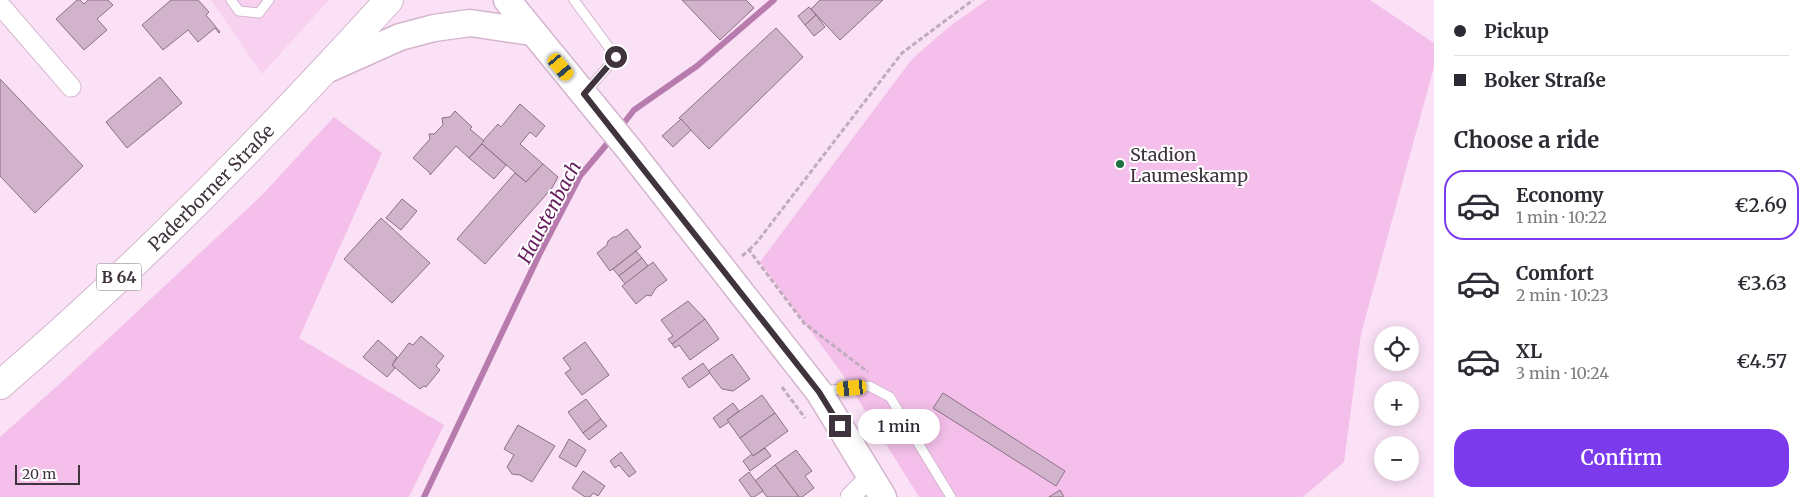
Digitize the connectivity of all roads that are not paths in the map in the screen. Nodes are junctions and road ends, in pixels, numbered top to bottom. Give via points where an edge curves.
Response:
1 (232, 0) edge
2 (269, 0) edge
3 (389, 0) edge
4 (507, 0) edge
5 (574, 0) edge
6 (0, 5) edge
7 (532, 32) junction
8 (324, 71) junction
9 (70, 87) dead end
10 (591, 104) junction
11 (0, 385) edge
12 (819, 392) junction
13 (877, 487) edge
14 (850, 497) edge
15 (951, 497) edge

1 - 2 lane via 239,11 259,13
3 - 8 main road, Paderborner Straße / B 64
4 - 7 main road
5 - 10 lane via 616,57
6 - 9 street
7 - 8 main road via 470,23 434,28 400,37
7 - 10 main road
8 - 11 main road, Paderborner Straße / B 64 via 160,238
10 - 12 main road
12 - 13 main road
12 - 15 lane via 869,386 890,397
13 - 14 street

